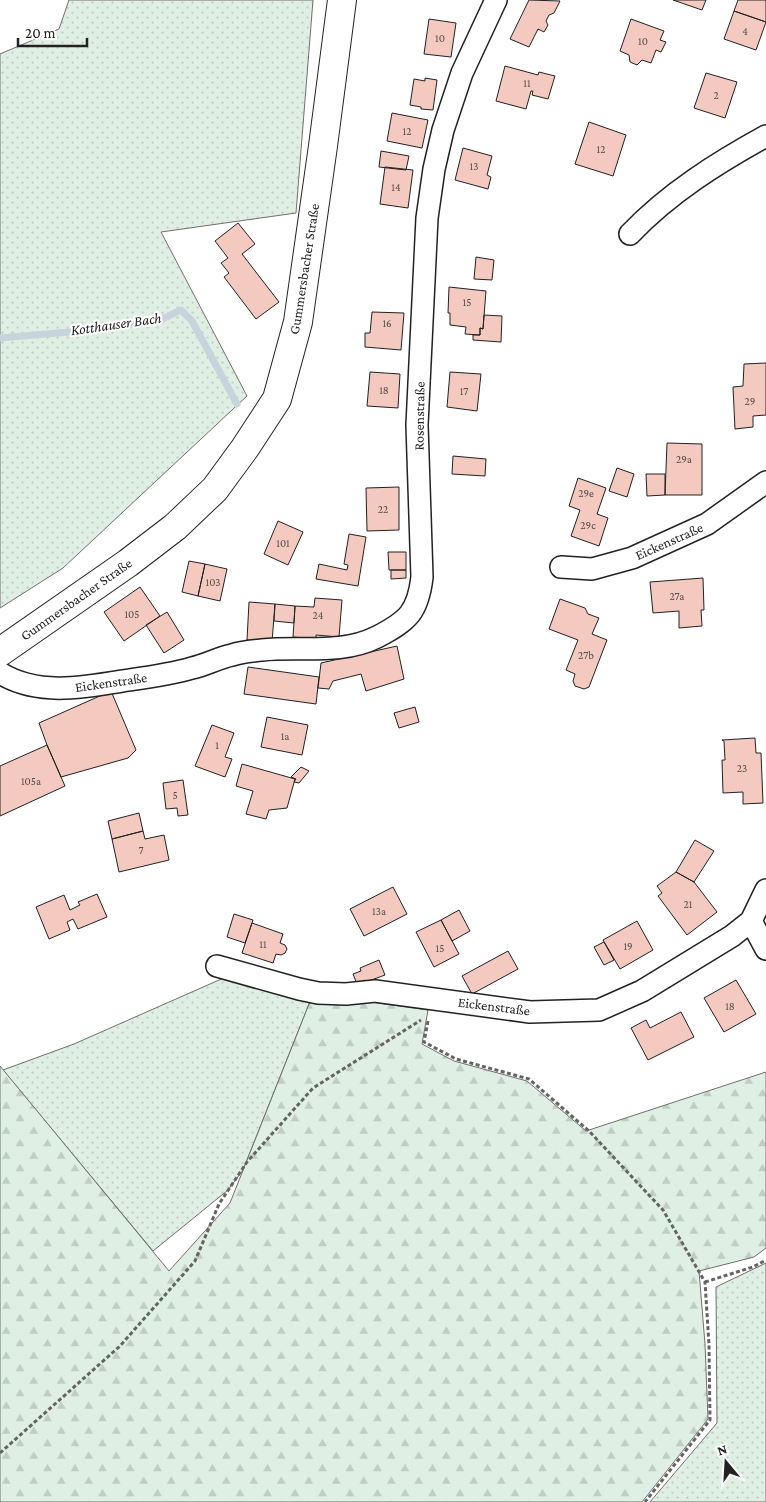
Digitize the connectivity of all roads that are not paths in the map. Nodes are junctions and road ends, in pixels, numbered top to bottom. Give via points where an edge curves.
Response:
1 (342, 0) edge
2 (496, 0) edge
3 (766, 136) edge
4 (630, 234) dead end
5 (766, 482) edge
6 (561, 567) dead end
7 (0, 652) edge
8 (194, 668) joint
9 (0, 673) edge
10 (766, 890) edge
11 (751, 921) junction
12 (766, 949) edge
13 (217, 966) dead end

1 - 7 main road, Gummersbacher Straße via 298,322 277,399 215,489 175,527
2 - 8 street, Rosenstraße via 453,99 434,169 428,208 417,425 422,577 414,610 399,625 375,638 343,648 232,654
3 - 4 street via 685,186
5 - 6 street, Eickenstraße via 707,524 632,558 592,569
8 - 9 street, Eickenstraße via 78,689 30,686
10 - 11 street, Eickenstraße
11 - 12 street
11 - 13 street, Eickenstraße via 642,991 599,1010 530,1012 375,991 318,992

